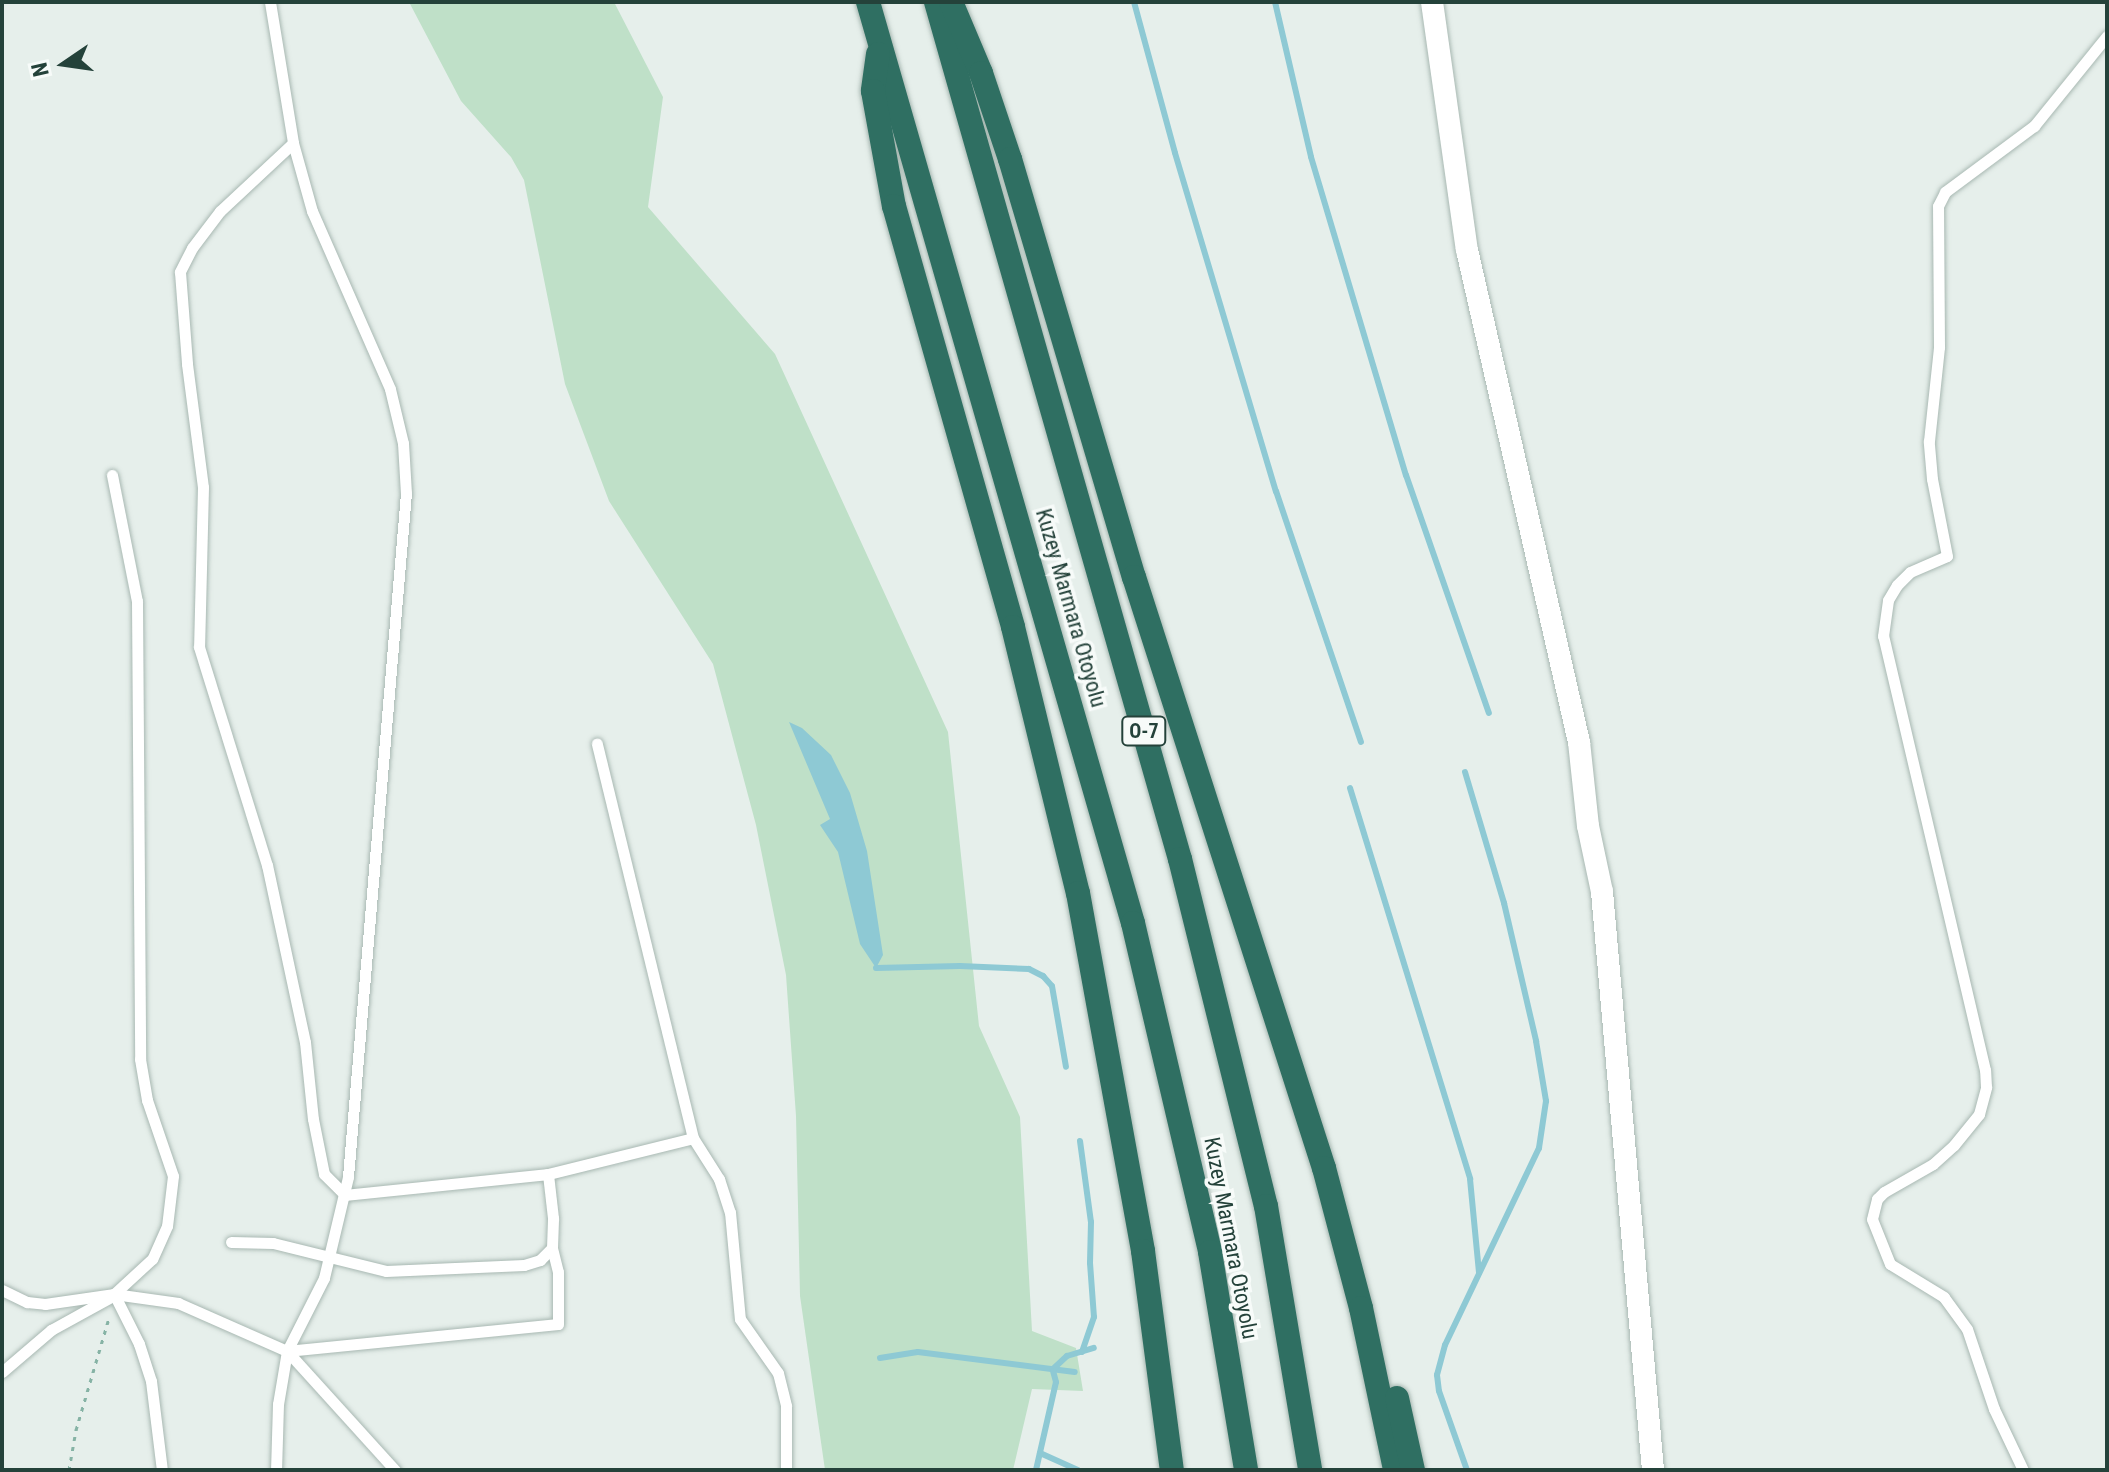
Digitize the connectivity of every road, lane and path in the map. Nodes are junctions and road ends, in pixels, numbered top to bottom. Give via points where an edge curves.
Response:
1 (270, 2) edge
2 (868, 2) edge
3 (936, 2) edge
4 (951, 2) edge
5 (1432, 2) edge
6 (2107, 36) edge
7 (880, 43) junction
8 (293, 143) junction
9 (112, 475) dead end
10 (597, 743) dead end
11 (1301, 1093) junction
12 (693, 1138) junction
13 (548, 1174) junction
14 (345, 1195) junction
15 (231, 1242) dead end
16 (552, 1248) junction
17 (329, 1256) junction
18 (2, 1290) edge
19 (114, 1294) junction
20 (1157, 1348) junction
21 (287, 1351) junction
22 (2, 1372) edge
23 (69, 1470) edge
24 (162, 1470) edge
25 (276, 1470) edge
26 (395, 1470) edge
27 (786, 1470) edge
28 (1156, 1470) edge
29 (1172, 1470) edge
30 (1246, 1470) edge
31 (1310, 1470) edge
32 (1395, 1470) edge
33 (1413, 1470) edge
34 (1653, 1470) edge
35 (2023, 1470) edge

1 - 8 lane
2 - 7 highway, Kuzey Marmara Otoyolu
3 - 31 highway, Kuzey Marmara Otoyolu / O-7 via 1200,936 1266,1206
4 - 11 highway via 1010,159 1134,577
5 - 34 street via 1467,250 1579,742 1602,892
6 - 35 lane via 2034,126 1945,192 1938,206 1939,347 1929,441 1947,556 1910,572 1897,585 1888,600 1883,636 1986,1087 1979,1114 1954,1145 1933,1164 1884,1192 1872,1219 1890,1264 1944,1297 1967,1329 1994,1409
7 - 20 highway via 873,91 894,206 1055,790 1117,1095
7 - 30 highway, Kuzey Marmara Otoyolu via 1133,923 1210,1252
8 - 14 lane via 312,211 390,389 403,443 406,493
8 - 14 lane via 220,211 180,272 203,487 199,647 267,865 305,1042 324,1174
9 - 19 lane via 137,601 140,1059 147,1100 173,1176 167,1226 152,1259
10 - 12 lane
11 - 32 highway via 1361,1308
11 - 33 highway via 1344,1188
12 - 13 lane
12 - 27 lane via 719,1179 730,1212 740,1319 778,1373 786,1406
13 - 14 lane
13 - 16 lane
14 - 17 lane
15 - 17 lane via 273,1243
16 - 17 lane via 540,1260 524,1265 461,1269 386,1271
16 - 21 lane via 558,1272 558,1324
17 - 21 lane via 324,1278
18 - 19 lane via 45,1304
19 - 21 lane via 178,1303
19 - 22 lane via 51,1330
19 - 23 path
19 - 24 lane via 151,1381
20 - 28 highway
20 - 29 highway
21 - 25 lane via 278,1404
21 - 26 lane

